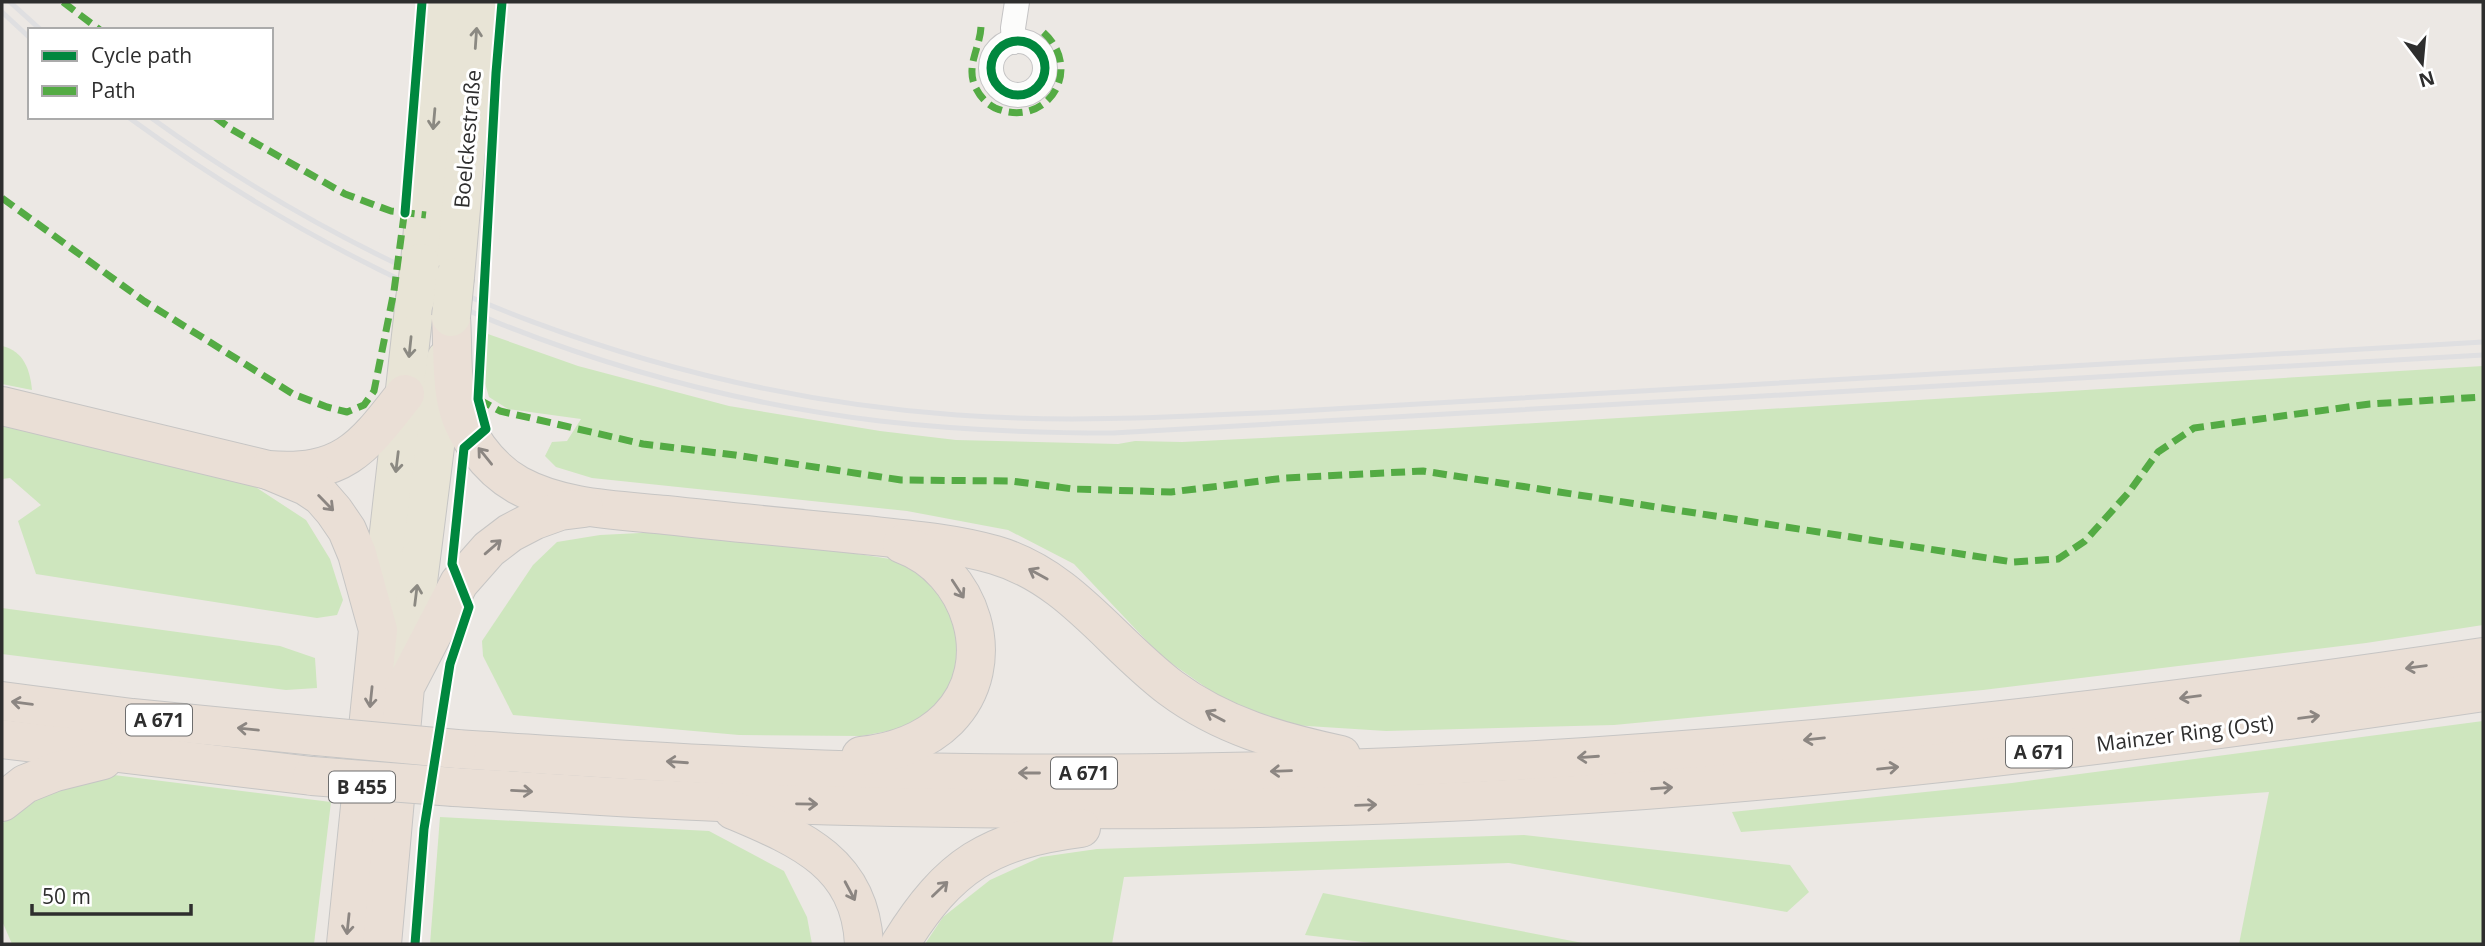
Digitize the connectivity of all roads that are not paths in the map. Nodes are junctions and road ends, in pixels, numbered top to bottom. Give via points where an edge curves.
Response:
1 (443, 2) edge
2 (479, 2) edge
3 (1017, 2) edge
4 (1014, 42) dead end
5 (452, 317) junction
6 (405, 394) junction
7 (2, 406) edge
8 (268, 470) junction
9 (588, 507) junction
10 (884, 537) junction
11 (378, 630) junction
12 (2483, 657) edge
13 (405, 687) junction
14 (2483, 692) edge
15 (2, 701) edge
16 (2, 739) edge
17 (126, 755) junction
18 (745, 766) junction
19 (1423, 766) junction
20 (2, 802) edge
21 (715, 802) junction
22 (1224, 809) junction
23 (346, 944) edge
24 (382, 944) edge
25 (864, 944) edge
26 (900, 944) edge

1 -> 6 main road, Boelckestraße / B 455, bridge
5 -> 2 main road, Boelckestraße / B 455, bridge
3 - 4 street
9 -> 5 highway via 517,484 484,456 456,400
13 -> 5 main road, B 455
6 - 8 highway via 351,456 311,469
6 -> 11 main road, B 455
7 - 8 highway
8 -> 11 highway via 306,486 334,511 357,554
9 - 10 highway
13 -> 9 highway via 459,583 489,549 535,520
10 -> 18 highway via 934,562 964,596 976,641 971,680 962,698 933,732 891,750
19 -> 10 highway via 1353,758 1251,733 1171,688 1076,599 1026,567 967,548
11 -> 23 highway, B 455
12 -> 19 highway, Mainzer Ring (Ost) / A 671 via 2004,720 1794,741
13 - 24 highway, B 455
22 -> 14 highway, Mainzer Ring (Ost) / A 671 via 1427,803 1801,777 2206,732
18 -> 15 highway, A 671, bridge via 457,749
16 - 17 highway, A 671
17 - 20 highway via 55,772 24,784
17 -> 21 highway, A 671, bridge via 312,776
19 -> 18 highway, A 671 via 1011,774
21 -> 22 highway, A 671
21 -> 25 highway via 783,831 837,869 858,905
26 -> 22 highway via 933,895 970,864 1003,845 1043,833

